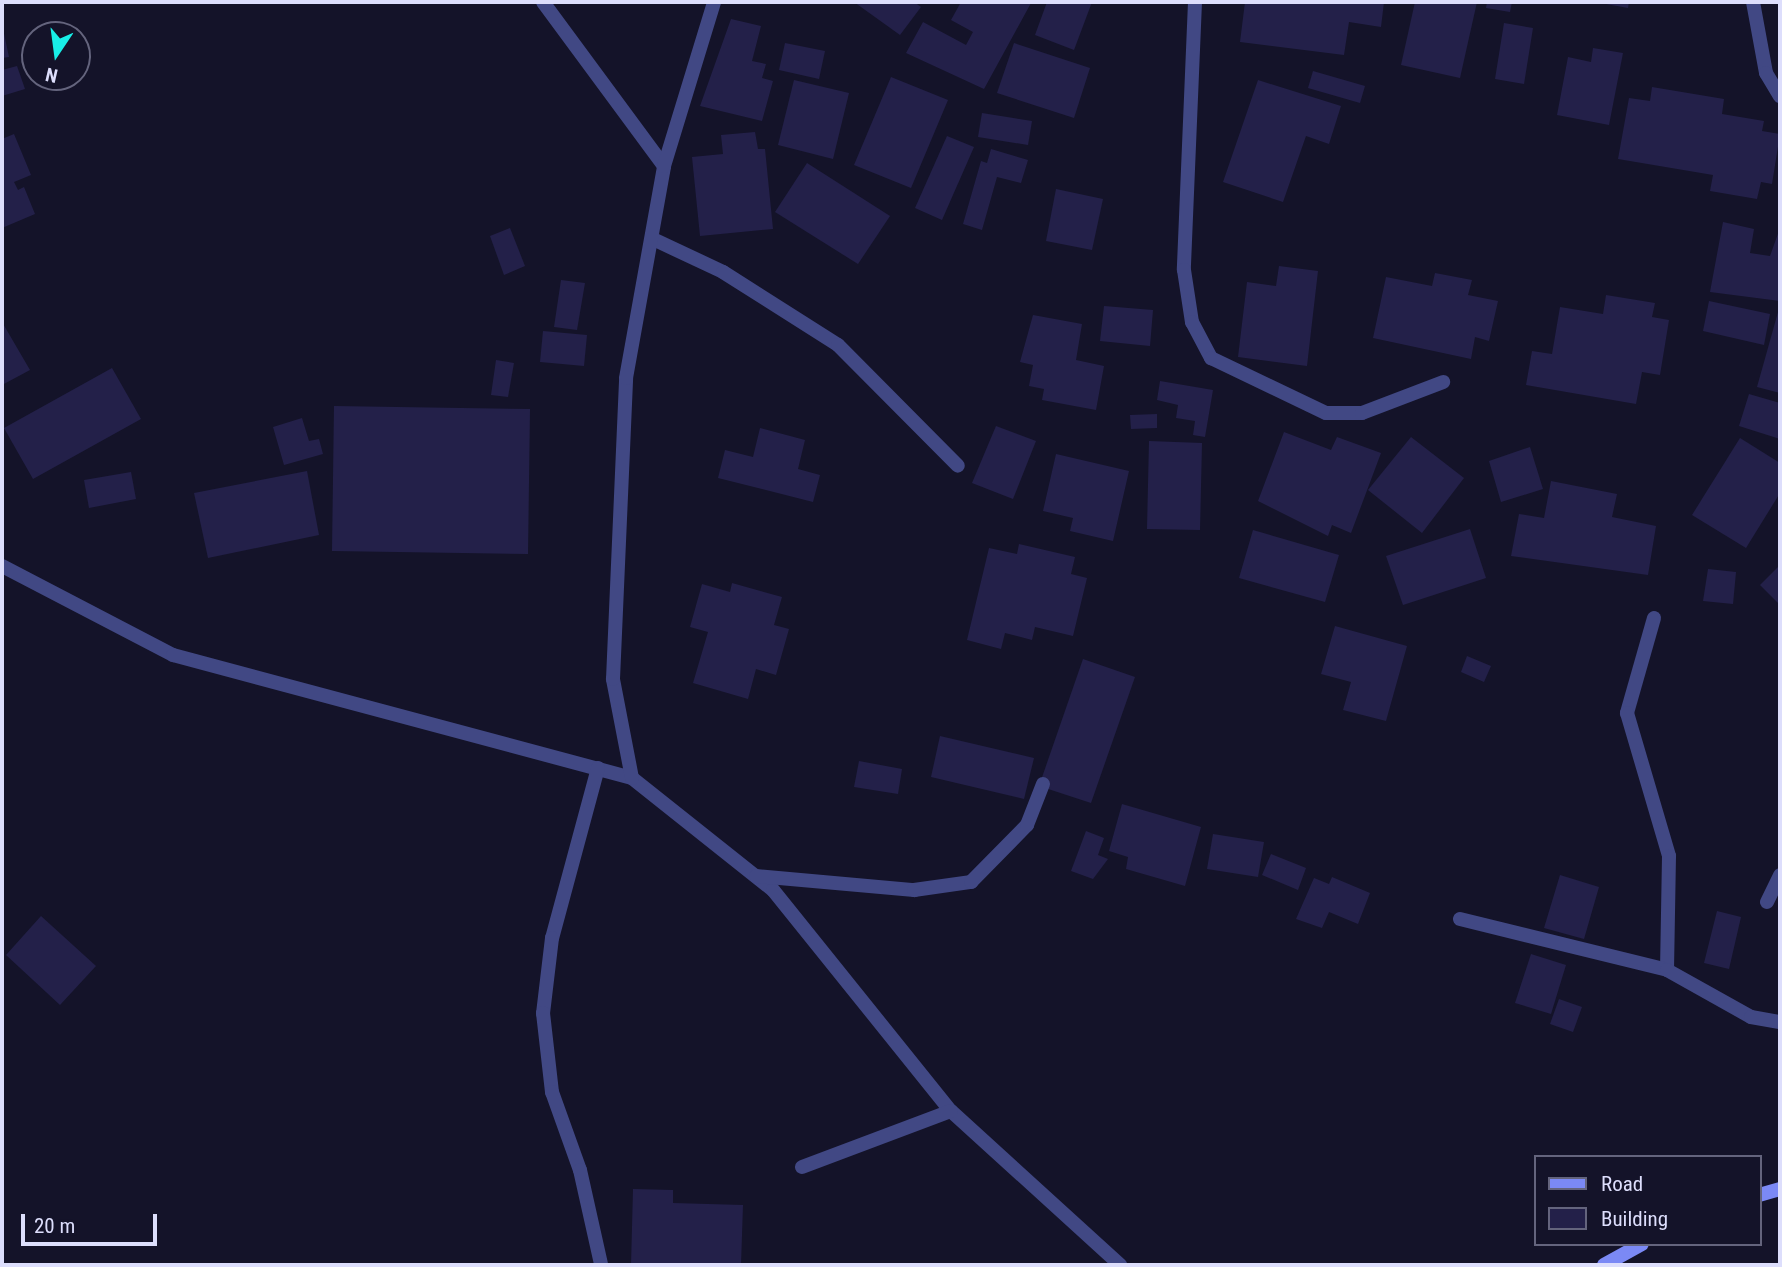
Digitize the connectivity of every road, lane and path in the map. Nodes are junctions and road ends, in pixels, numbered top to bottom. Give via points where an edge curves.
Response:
1 (543, 2) edge
2 (714, 2) edge
3 (1195, 2) edge
4 (1753, 2) edge
5 (1780, 96) edge
6 (664, 166) junction
7 (653, 239) junction
8 (1443, 382) dead end
9 (958, 466) dead end
10 (2, 566) edge
11 (1654, 618) dead end
12 (598, 768) junction
13 (632, 778) junction
14 (1043, 785) dead end
15 (1780, 875) edge
16 (755, 876) junction
17 (1766, 902) dead end
18 (1460, 919) dead end
19 (1667, 970) junction
20 (1780, 1022) edge
21 (951, 1111) junction
22 (802, 1167) dead end
23 (1780, 1189) edge
24 (1761, 1194) edge
25 (1638, 1246) edge
26 (601, 1264) edge
27 (1121, 1265) edge
28 (1604, 1265) edge

1 - 6 street
2 - 6 street
3 - 8 street via 1184,270 1192,322 1211,358 1326,412 1362,413
4 - 5 street via 1766,73
6 - 7 street
7 - 9 street via 723,272 838,345
7 - 13 street via 626,378 620,459 613,679
10 - 12 street via 173,655
11 - 19 street via 1627,713 1669,856
12 - 13 street
12 - 26 street via 552,938 544,1013 552,1092 580,1170
13 - 16 street
14 - 16 street via 1027,825 971,882 914,890
15 - 17 street
16 - 21 street via 773,890
18 - 19 street
19 - 20 street via 1751,1017
21 - 22 street
21 - 27 street
23 - 24 street
25 - 28 street

